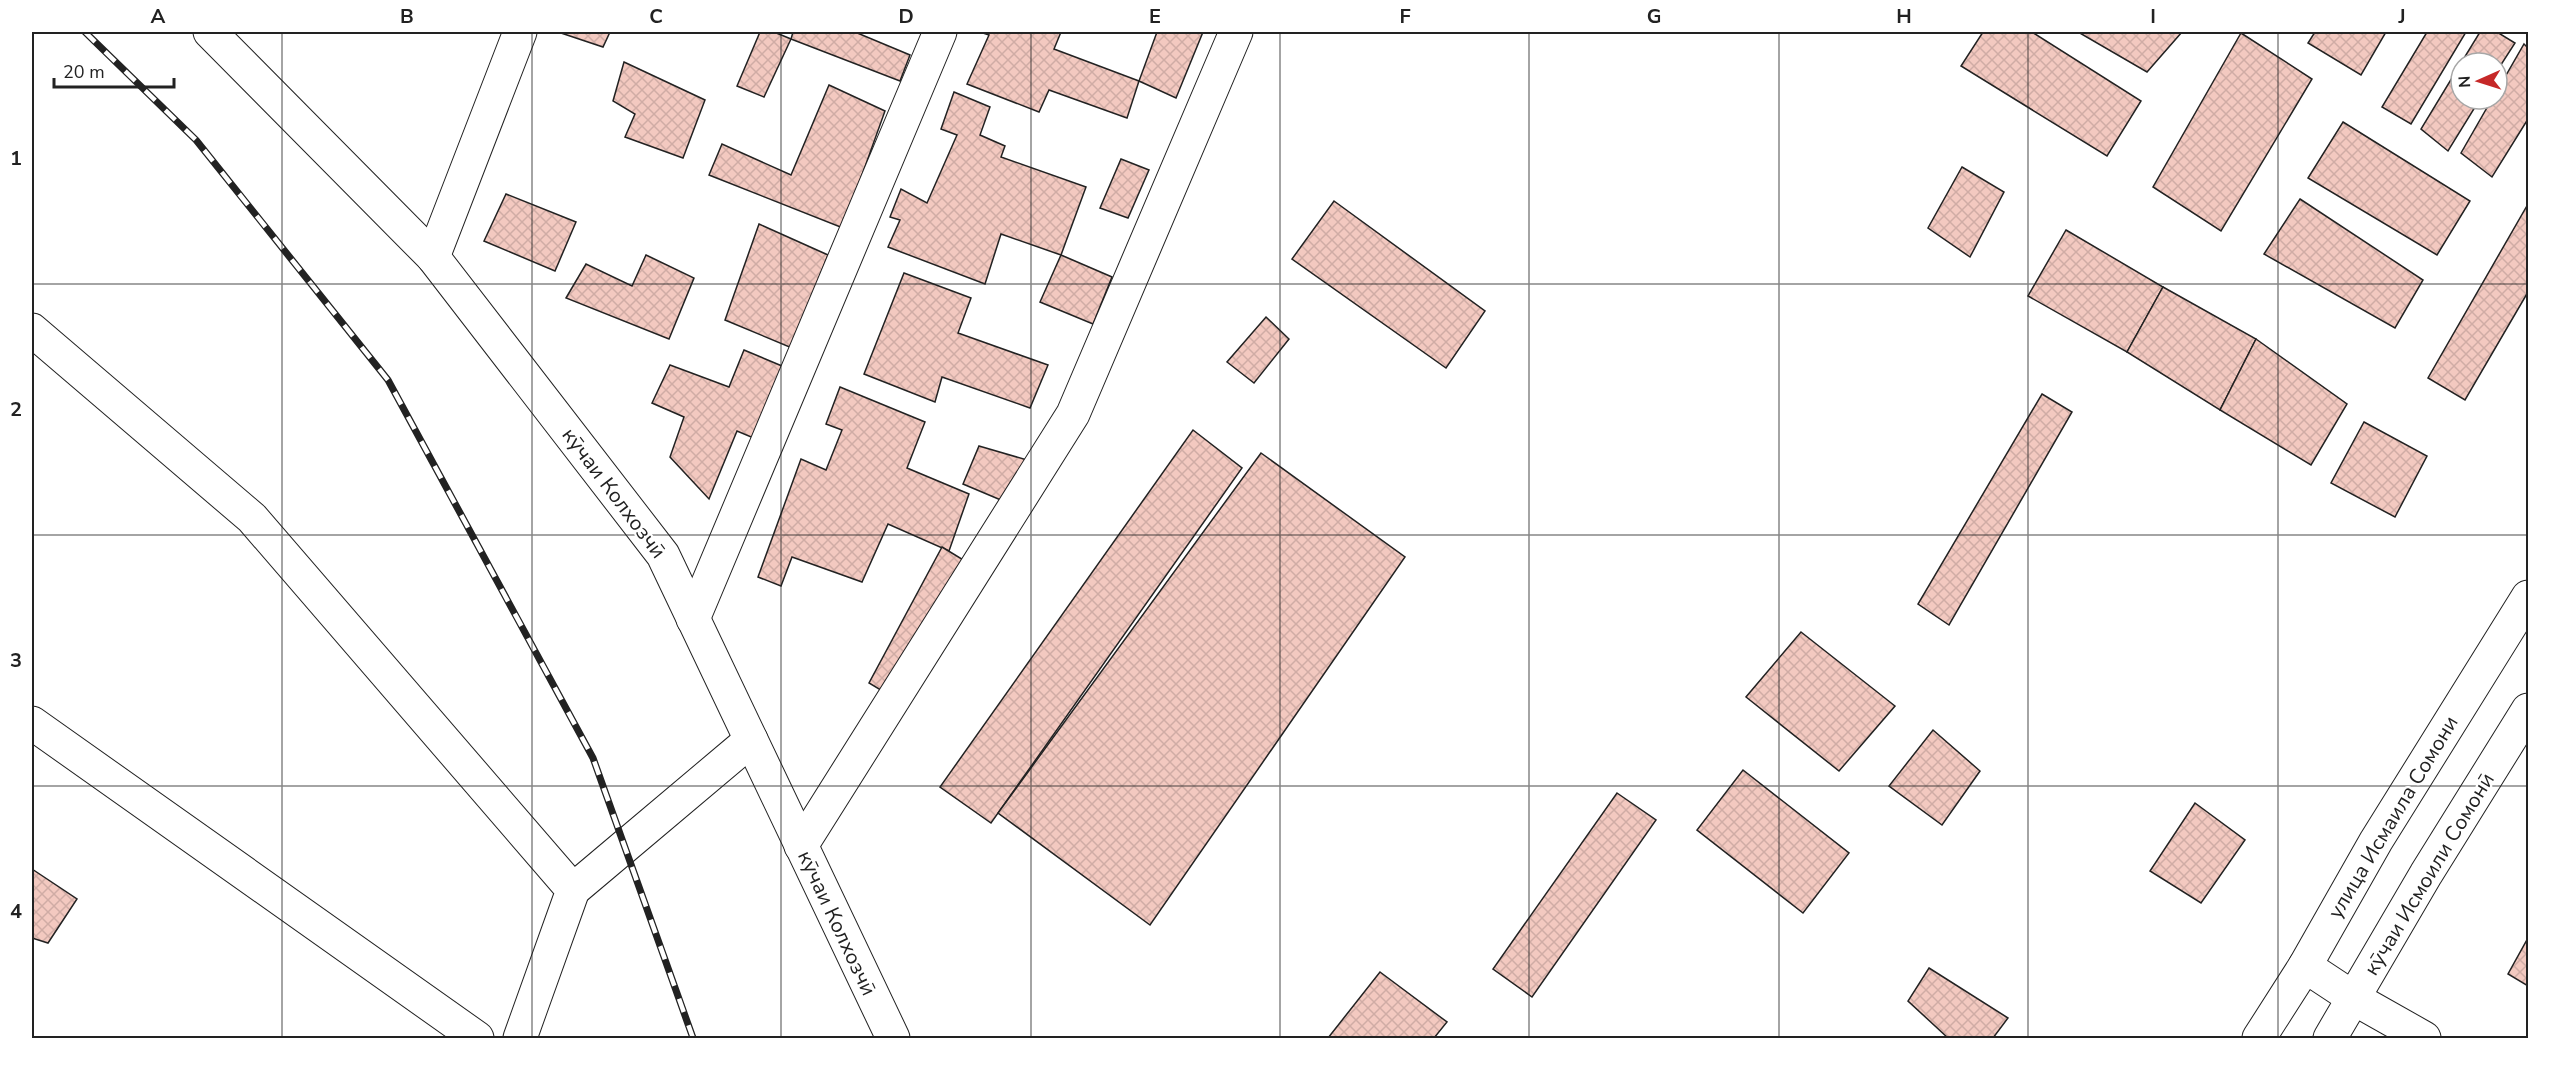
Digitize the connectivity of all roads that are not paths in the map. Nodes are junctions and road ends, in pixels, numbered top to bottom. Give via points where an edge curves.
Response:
1 (210, 32) edge
2 (520, 32) edge
3 (940, 32) edge
4 (1236, 32) edge
5 (434, 256) junction
6 (32, 330) edge
7 (2529, 597) edge
8 (693, 619) junction
9 (2529, 710) edge
10 (32, 723) edge
11 (751, 740) junction
12 (801, 846) junction
13 (573, 890) junction
14 (2305, 966) junction
15 (2355, 999) junction
16 (477, 1038) edge
17 (519, 1038) edge
18 (892, 1038) edge
19 (2259, 1038) edge
20 (2330, 1038) edge
21 (2424, 1038) edge

1 - 5 street, кӯчаи Колхозчӣ
2 - 5 street
3 - 8 street
4 - 12 street via 1073,414
5 - 8 street, кӯчаи Колхозчӣ via 663,555
6 - 13 street via 252,518
7 - 14 street, улица Исмаила Сомони via 2376,841
8 - 11 street, кӯчаи Колхозчӣ
9 - 15 street, кӯчаи Исмоили Сомонӣ via 2426,874
10 - 16 street
11 - 12 street, кӯчаи Колхозчӣ
11 - 13 street
12 - 18 street, кӯчаи Колхозчӣ
13 - 17 street
14 - 15 street
14 - 19 street, улица Исмаила Сомони
15 - 20 street, кӯчаи Исмоили Сомонӣ
15 - 21 street

